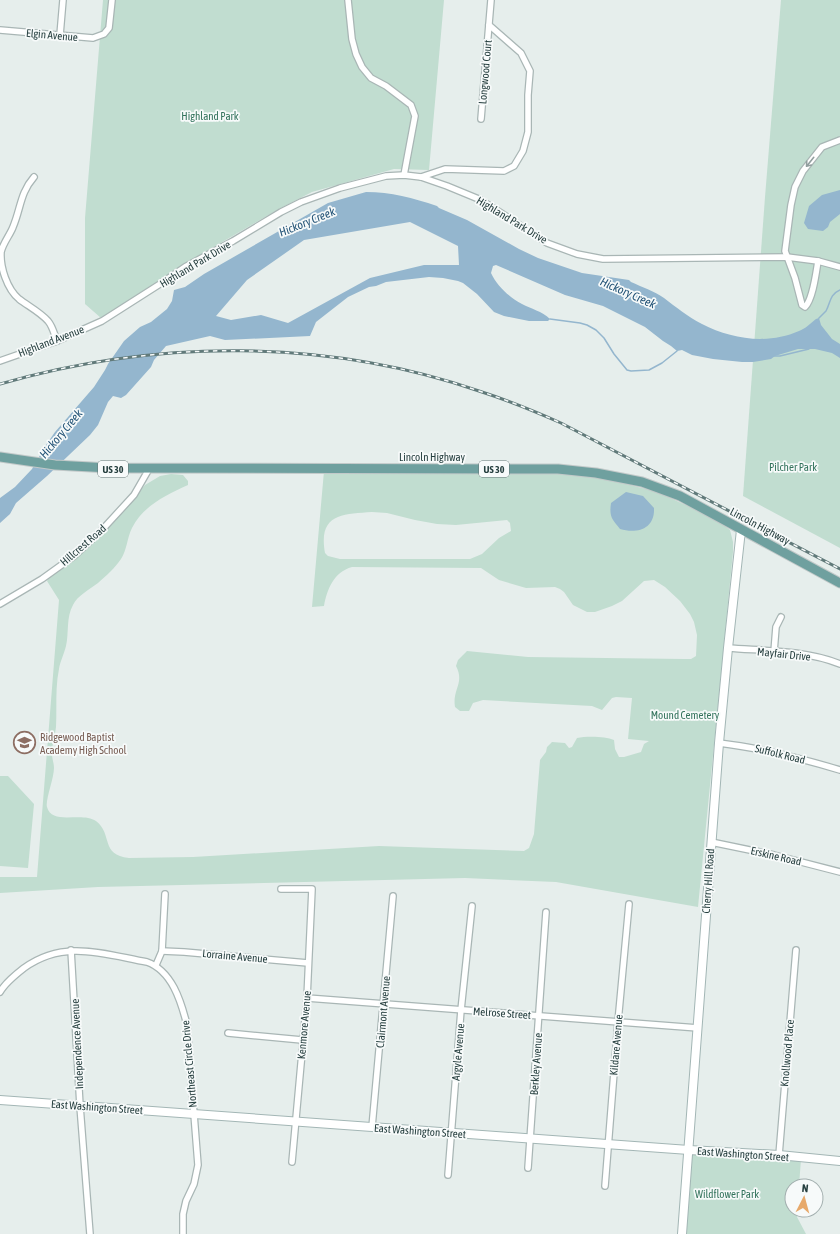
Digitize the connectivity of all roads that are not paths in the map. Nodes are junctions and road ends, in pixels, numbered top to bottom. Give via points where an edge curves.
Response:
1 (63, 0) edge
2 (112, 0) edge
3 (348, 0) edge
4 (491, 0) edge
5 (489, 25) junction
6 (0, 30) edge
7 (60, 35) junction
8 (481, 119) dead end
9 (840, 140) edge
10 (404, 175) junction
11 (34, 177) dead end
12 (421, 177) junction
13 (787, 257) junction
14 (818, 261) junction
15 (840, 267) edge
16 (102, 321) joint
17 (57, 341) junction
18 (0, 361) edge
19 (0, 457) edge
20 (149, 469) junction
21 (741, 530) junction
22 (840, 583) edge
23 (0, 604) edge
24 (781, 617) dead end
25 (728, 648) junction
26 (774, 652) junction
27 (840, 664) edge
28 (719, 743) junction
29 (840, 770) edge
30 (711, 842) junction
31 (840, 872) edge
32 (281, 889) dead end
33 (165, 894) dead end
34 (393, 896) dead end
35 (629, 904) dead end
36 (472, 906) dead end
37 (546, 912) dead end
38 (71, 950) junction
39 (796, 950) dead end
40 (162, 951) junction
41 (308, 963) junction
42 (156, 965) junction
43 (0, 992) edge
44 (307, 998) junction
45 (384, 1004) junction
46 (461, 1010) junction
47 (540, 1016) junction
48 (618, 1022) junction
49 (698, 1028) junction
50 (228, 1033) dead end
51 (302, 1040) junction
52 (0, 1100) edge
53 (80, 1106) junction
54 (194, 1114) junction
55 (296, 1122) junction
56 (372, 1127) junction
57 (451, 1133) junction
58 (530, 1139) junction
59 (608, 1144) junction
60 (689, 1150) junction
61 (779, 1155) junction
62 (840, 1161) edge
63 (292, 1162) dead end
64 (528, 1168) dead end
65 (448, 1175) dead end
66 (605, 1186) dead end
67 (90, 1234) edge
68 (183, 1234) edge
69 (682, 1234) edge

1 - 7 street
2 - 7 street, Elgin Avenue via 109,28 104,34 93,38
3 - 10 street via 352,39 362,67 371,78 411,105 416,116
4 - 5 street, Longwood Court
5 - 8 street, Longwood Court
5 - 12 street via 521,53 530,71 528,132 523,151 514,166 504,171 445,169
6 - 7 street, Elgin Avenue
9 -> 13 street via 822,147 803,171 795,187 790,205 785,251
10 - 12 street, Highland Park Drive
10 - 16 street, Highland Park Drive via 378,178 301,202 185,267
11 - 17 street via 23,194 13,229 1,251 1,261 10,288 18,298 47,320
12 - 13 street, Highland Park Drive via 481,200 547,243 576,254 604,259
13 - 14 street, Highland Park Drive
13 - 14 street via 802,305 805,307 812,291
14 - 15 street, Highland Park Drive
16 - 17 street, Highland Avenue
17 - 18 street, Highland Avenue
19 - 20 main road, Lincoln Highway / US 30 via 78,467
20 - 21 main road, Lincoln Highway / US 30 via 550,469 596,472 642,482 680,496
20 - 23 street, Hillcrest Road via 134,495 74,556
21 - 22 main road, Lincoln Highway / US 30
21 - 25 street, Cherry Hill Road
24 - 26 street via 776,627
25 - 26 street, Mayfair Drive
25 - 28 street, Cherry Hill Road
26 - 27 street, Mayfair Drive via 825,658
28 - 29 street, Suffolk Road via 750,746
28 - 30 street, Cherry Hill Road
30 - 31 street, Erskine Road
30 - 49 street, Cherry Hill Road
32 - 41 street, Kenmore Avenue via 312,889
33 - 40 street
34 - 45 street, Clairmont Avenue
35 - 48 street, Kildare Avenue
36 - 46 street, Argyle Avenue
37 - 47 street, Berkley Avenue
38 - 42 street
38 - 43 street via 51,954 33,962 16,974
38 - 53 street, Independence Avenue
39 - 61 street, Knollwood Place
40 - 41 street, Lorraine Avenue
40 - 42 street
41 - 44 street, Kenmore Avenue
42 - 54 street, Northeast Circle Drive via 174,986 182,1003 189,1041
44 - 45 street, Melrose Street
44 - 51 street, Kenmore Avenue
45 - 46 street, Melrose Street
45 - 56 street, Clairmont Avenue
46 - 47 street, Melrose Street
46 - 57 street, Argyle Avenue
47 - 48 street, Melrose Street
47 - 58 street, Berkley Avenue
48 - 49 street, Melrose Street
48 - 59 street, Kildare Avenue
49 - 60 street, Cherry Hill Road
50 - 51 street
51 - 55 street, Kenmore Avenue
52 - 53 street, East Washington Street
53 - 54 street, East Washington Street
53 - 67 street, Independence Avenue
54 - 55 street, East Washington Street
54 - 68 street, Northeast Circle Drive via 198,1165 183,1214
55 - 56 street, East Washington Street
55 - 63 street, Kenmore Avenue
56 - 57 street, East Washington Street
57 - 58 street, East Washington Street
57 - 65 street, Argyle Avenue
58 - 59 street, East Washington Street
58 - 64 street, Berkley Avenue
59 - 60 street, East Washington Street
59 - 66 street, Kildare Avenue
60 - 61 street, East Washington Street
60 - 69 street, Cherry Hill Road
61 - 62 street, East Washington Street

